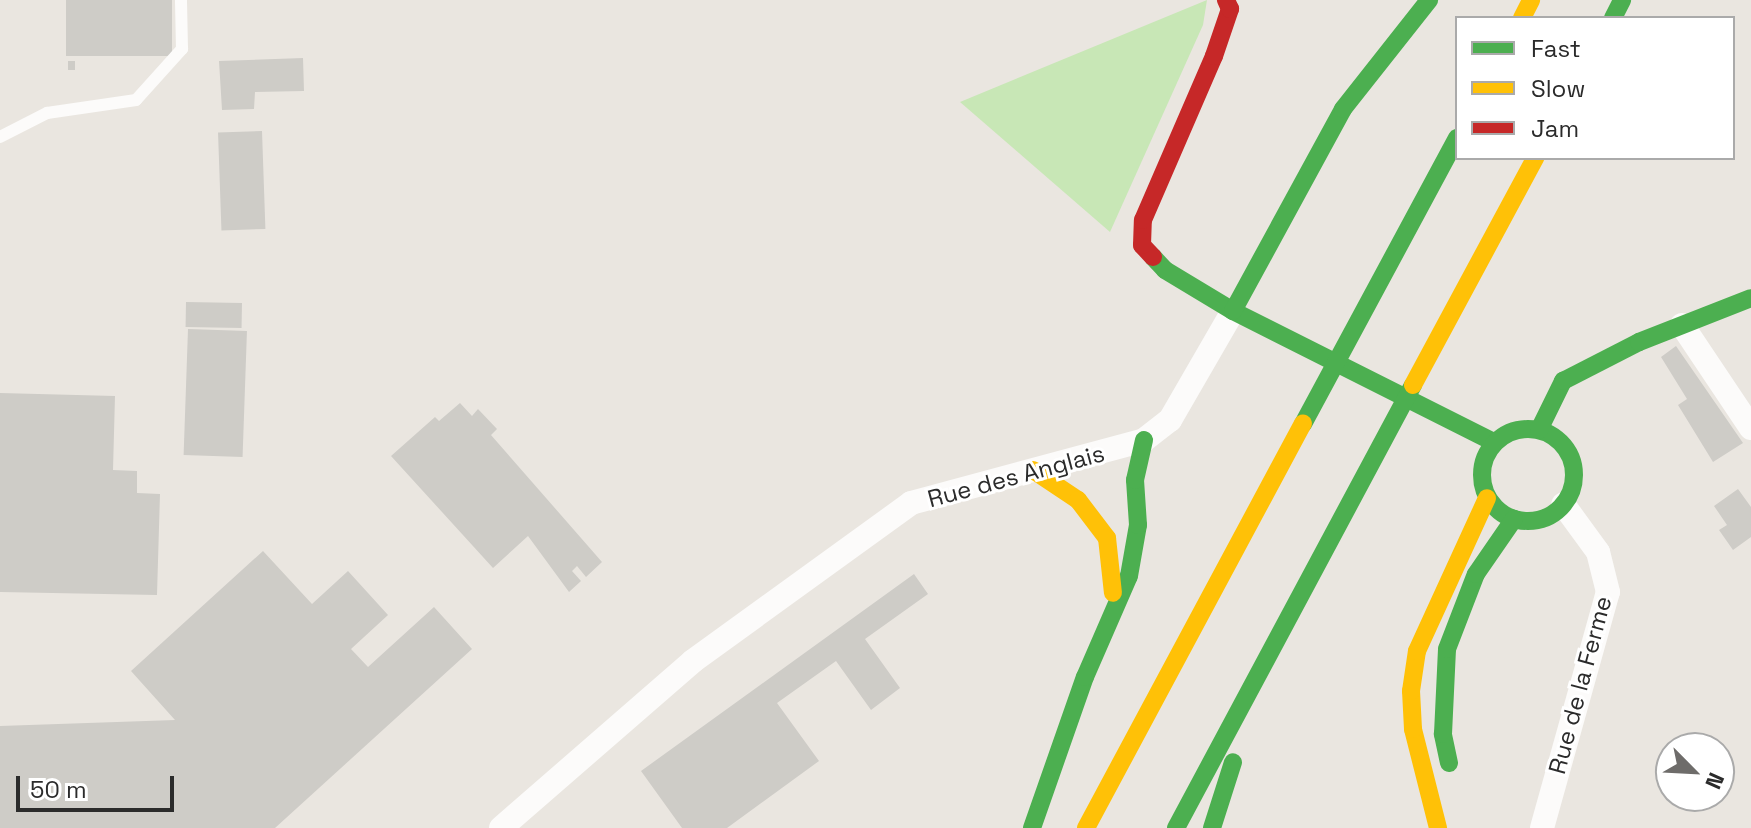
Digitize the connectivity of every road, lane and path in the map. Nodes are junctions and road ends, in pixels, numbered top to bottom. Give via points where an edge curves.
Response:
1 (181, 0) edge
2 (1226, 0) edge
3 (1429, 0) edge
4 (0, 137) edge
5 (1455, 142) edge
6 (1534, 160) edge
7 (1751, 298) edge
8 (1233, 311) junction
9 (1682, 325) junction
10 (1751, 428) edge
11 (1539, 430) junction
12 (1144, 440) junction
13 (1495, 443) junction
14 (1033, 470) junction
15 (1487, 498) junction
16 (1563, 504) junction
17 (1514, 519) junction
18 (1113, 611) junction
19 (1244, 700) junction
20 (1452, 781) dead end
21 (501, 828) edge
22 (1032, 828) edge
23 (1086, 828) edge
24 (1176, 828) edge
25 (1212, 828) edge
26 (1438, 828) edge
27 (1542, 828) edge

1 - 4 lane via 182,49 136,100 47,113
2 - 8 main road via 1230,9 1214,56 1143,220 1142,245 1165,270
3 - 8 main road via 1343,109
5 - 23 main road
6 - 19 main road
7 - 9 main road
8 - 12 street, Rue des Anglais via 1170,420
8 - 13 main road
9 - 10 street
9 - 11 main road via 1563,381
11 - 13 main road via 1508,433
11 - 16 main road via 1563,444 1571,458 1574,474
12 - 14 street, Rue des Anglais
12 - 18 main road via 1135,480 1138,525 1129,576
13 - 15 main road via 1482,472
14 - 18 main road via 1078,500 1107,538 1114,567
14 - 21 street, Rue des Anglais via 911,503 693,661
15 - 17 main road
15 - 26 main road via 1417,651 1411,691 1413,729
16 - 17 main road via 1546,517
16 - 27 street, Rue de la Ferme via 1598,552 1608,592
17 - 20 main road via 1476,574 1447,649 1443,734
18 - 22 main road
19 - 24 main road
19 - 25 main road via 1230,781

